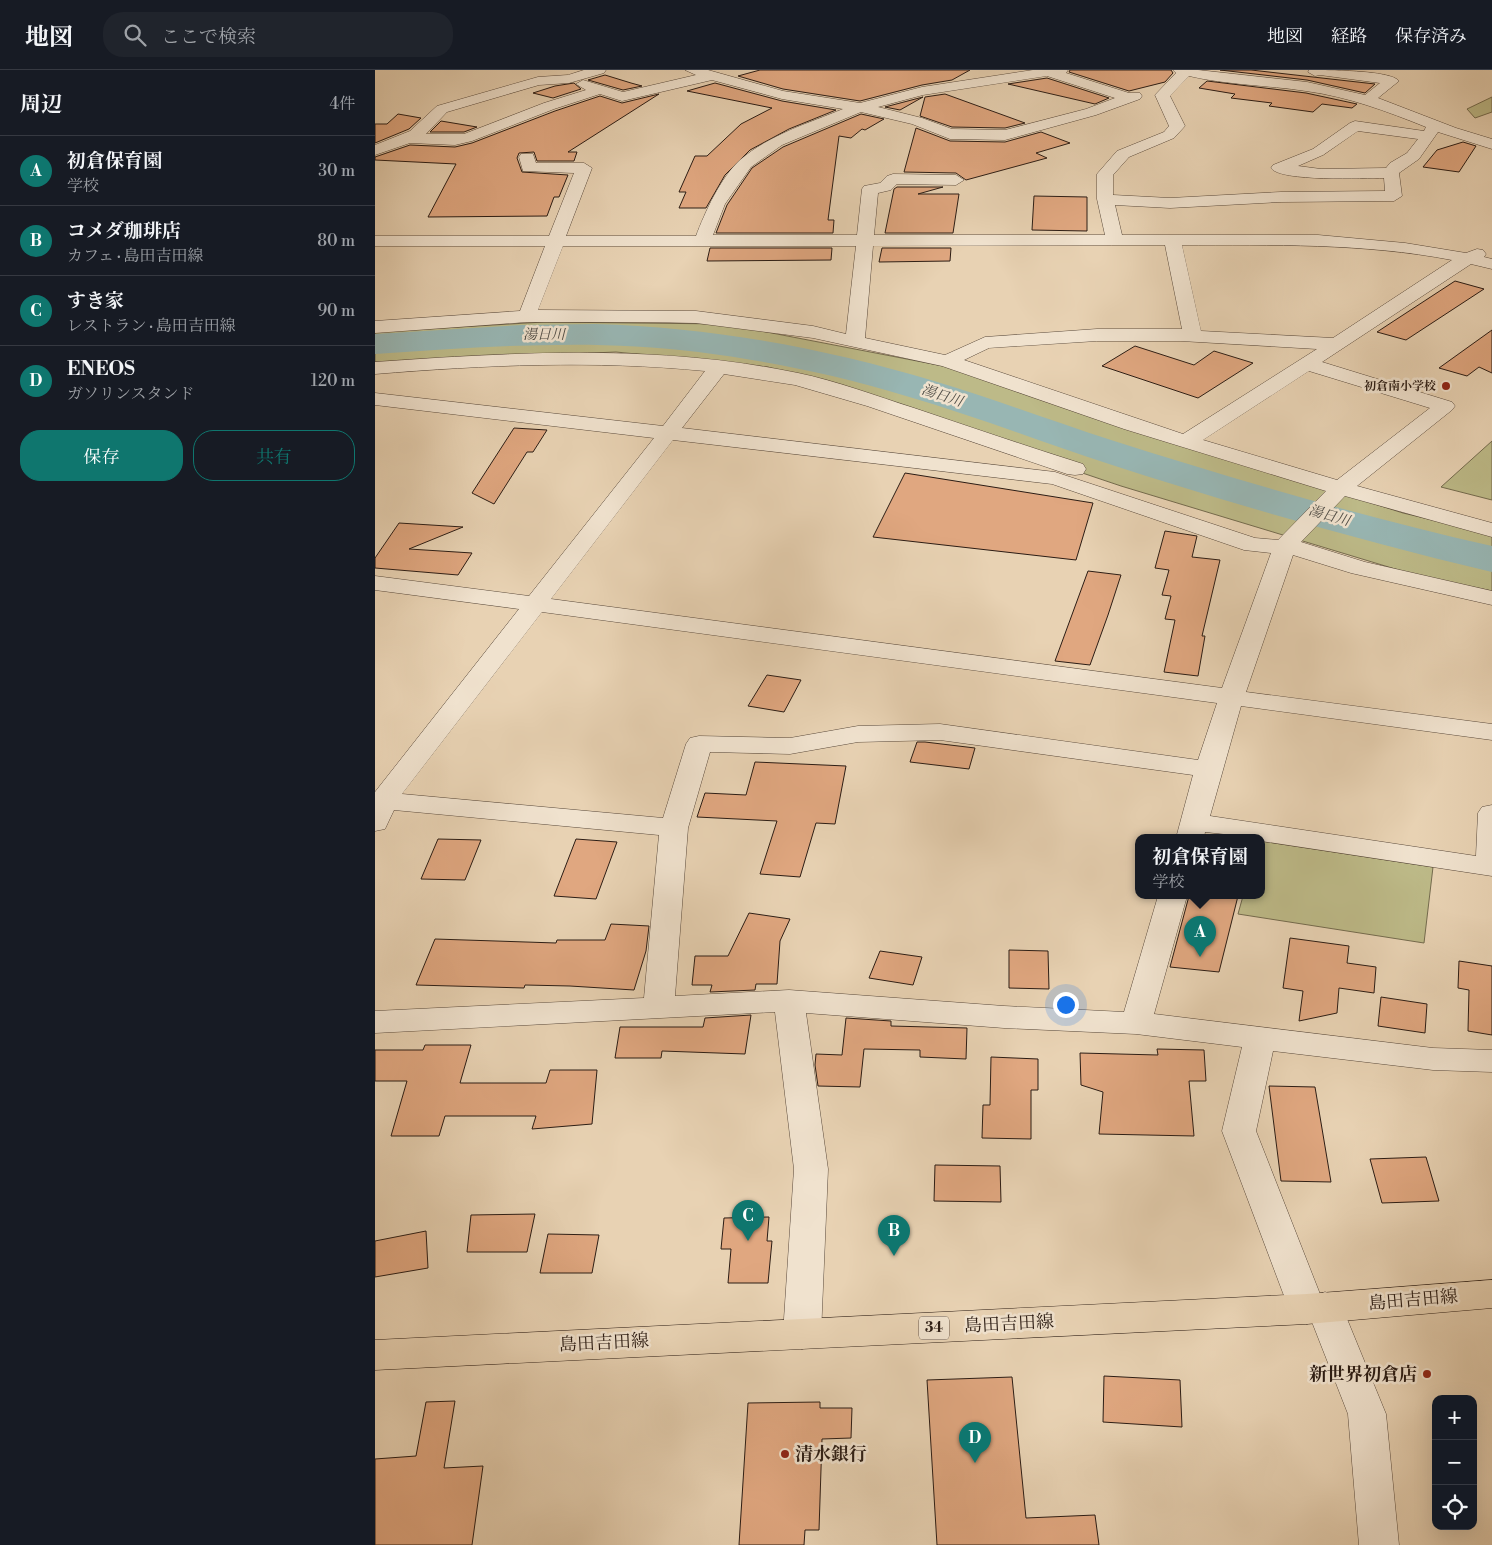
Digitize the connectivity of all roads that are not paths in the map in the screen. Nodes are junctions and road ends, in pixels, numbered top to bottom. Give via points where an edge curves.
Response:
1 (599, 70) edge
2 (692, 70) edge
3 (737, 70) edge
4 (1056, 71) edge
5 (1183, 71) edge
6 (1207, 72) edge
7 (713, 76) junction
8 (569, 79) junction
9 (1309, 88) junction
10 (599, 90) junction
11 (1162, 95) junction
12 (1129, 98) junction
13 (1365, 99) junction
14 (860, 107) junction
15 (1346, 107) dead end
16 (1333, 121) dead end
17 (1355, 126) junction
18 (1431, 131) junction
19 (405, 138) junction
20 (1492, 144) edge
21 (375, 150) edge
22 (527, 157) dead end
23 (1391, 173) junction
24 (956, 180) dead end
25 (1105, 199) junction
26 (557, 240) junction
27 (1115, 240) junction
28 (1172, 240) junction
29 (375, 241) edge
30 (701, 241) junction
31 (865, 241) junction
32 (1492, 248) edge
33 (1468, 258) junction
34 (1492, 264) edge
35 (527, 316) junction
36 (375, 327) edge
37 (1193, 336) junction
38 (855, 342) junction
39 (1334, 344) junction
40 (947, 361) junction
41 (1307, 364) junction
42 (719, 367) junction
43 (375, 368) edge
44 (375, 399) edge
45 (667, 433) junction
46 (1187, 441) junction
47 (1339, 491) junction
48 (1492, 530) edge
49 (1288, 544) junction
50 (375, 583) edge
51 (1492, 598) edge
52 (533, 605) junction
53 (1231, 698) junction
54 (1492, 732) edge
55 (1208, 769) junction
56 (378, 808) edge
57 (1492, 813) edge
58 (674, 828) junction
59 (1192, 830) edge
60 (1224, 834) edge
61 (1265, 839) edge
62 (1491, 867) edge
63 (1172, 899) edge
64 (789, 1001) junction
65 (659, 1008) junction
66 (375, 1022) edge
67 (1136, 1023) junction
68 (1259, 1040) junction
69 (1492, 1061) edge
70 (1492, 1294) edge
71 (1316, 1308) junction
72 (802, 1334) junction
73 (375, 1354) edge
74 (1379, 1545) edge

1 - 8 street
2 - 7 street
3 - 7 street
4 - 12 street
4 - 14 street via 922,91
5 - 6 street
5 - 11 street
6 - 9 street
7 - 10 street via 622,97
7 - 14 street via 782,95
8 - 10 street
8 - 19 street via 537,81 441,109 426,126
9 - 13 street
9 - 13 street via 1316,70 1392,81
10 - 19 street via 467,138
11 - 12 street
11 - 25 street via 1177,126 1169,135 1117,159 1105,174
12 - 14 street via 1030,129 976,136 950,134 917,121
13 - 15 street via 1351,102
13 - 18 street
14 - 30 street via 777,142 745,164 717,204
16 - 17 street
17 - 18 street
17 - 23 street via 1318,152 1279,168 1330,174
18 - 20 street
18 - 23 street via 1413,156 1395,166
19 - 21 street
22 - 26 street via 529,168 585,168
23 - 25 street via 1394,196 1281,197 1170,203
24 - 31 street via 893,179 885,186 870,189
25 - 27 street
26 - 29 street
26 - 30 street
26 - 35 street
27 - 28 street
27 - 31 street
28 - 33 street via 1318,240 1379,244
28 - 37 street
30 - 31 street
31 - 38 street
32 - 33 street
33 - 34 street
33 - 39 street
35 - 36 street
35 - 38 street via 696,317 813,332
37 - 39 street
37 - 40 street via 1097,335 985,343
38 - 40 street
39 - 41 street
40 - 46 street via 1131,425
41 - 46 street
41 - 47 street via 1445,406
42 - 43 street via 640,359 552,359
42 - 45 street
42 - 49 street via 797,379 875,402
44 - 45 street
45 - 49 street via 1055,478 1252,545
45 - 52 street
46 - 47 street
47 - 48 street
47 - 49 street
49 - 51 street via 1359,568
49 - 53 street
50 - 52 street
52 - 53 street
52 - 56 street
53 - 54 street
53 - 55 street
55 - 58 street via 940,732 858,734 790,746 699,744
55 - 59 street
56 - 58 street
57 - 62 street
58 - 65 street
59 - 60 street
61 - 62 street
63 - 67 street
64 - 65 street
64 - 67 street
64 - 72 street via 811,1169
65 - 66 street
67 - 68 street
68 - 69 street via 1433,1059
68 - 71 street via 1239,1131
70 - 71 main road, 島田吉田線 / 34
71 - 72 main road, 島田吉田線 / 34
71 - 74 street via 1367,1414
72 - 73 main road, 島田吉田線 / 34

